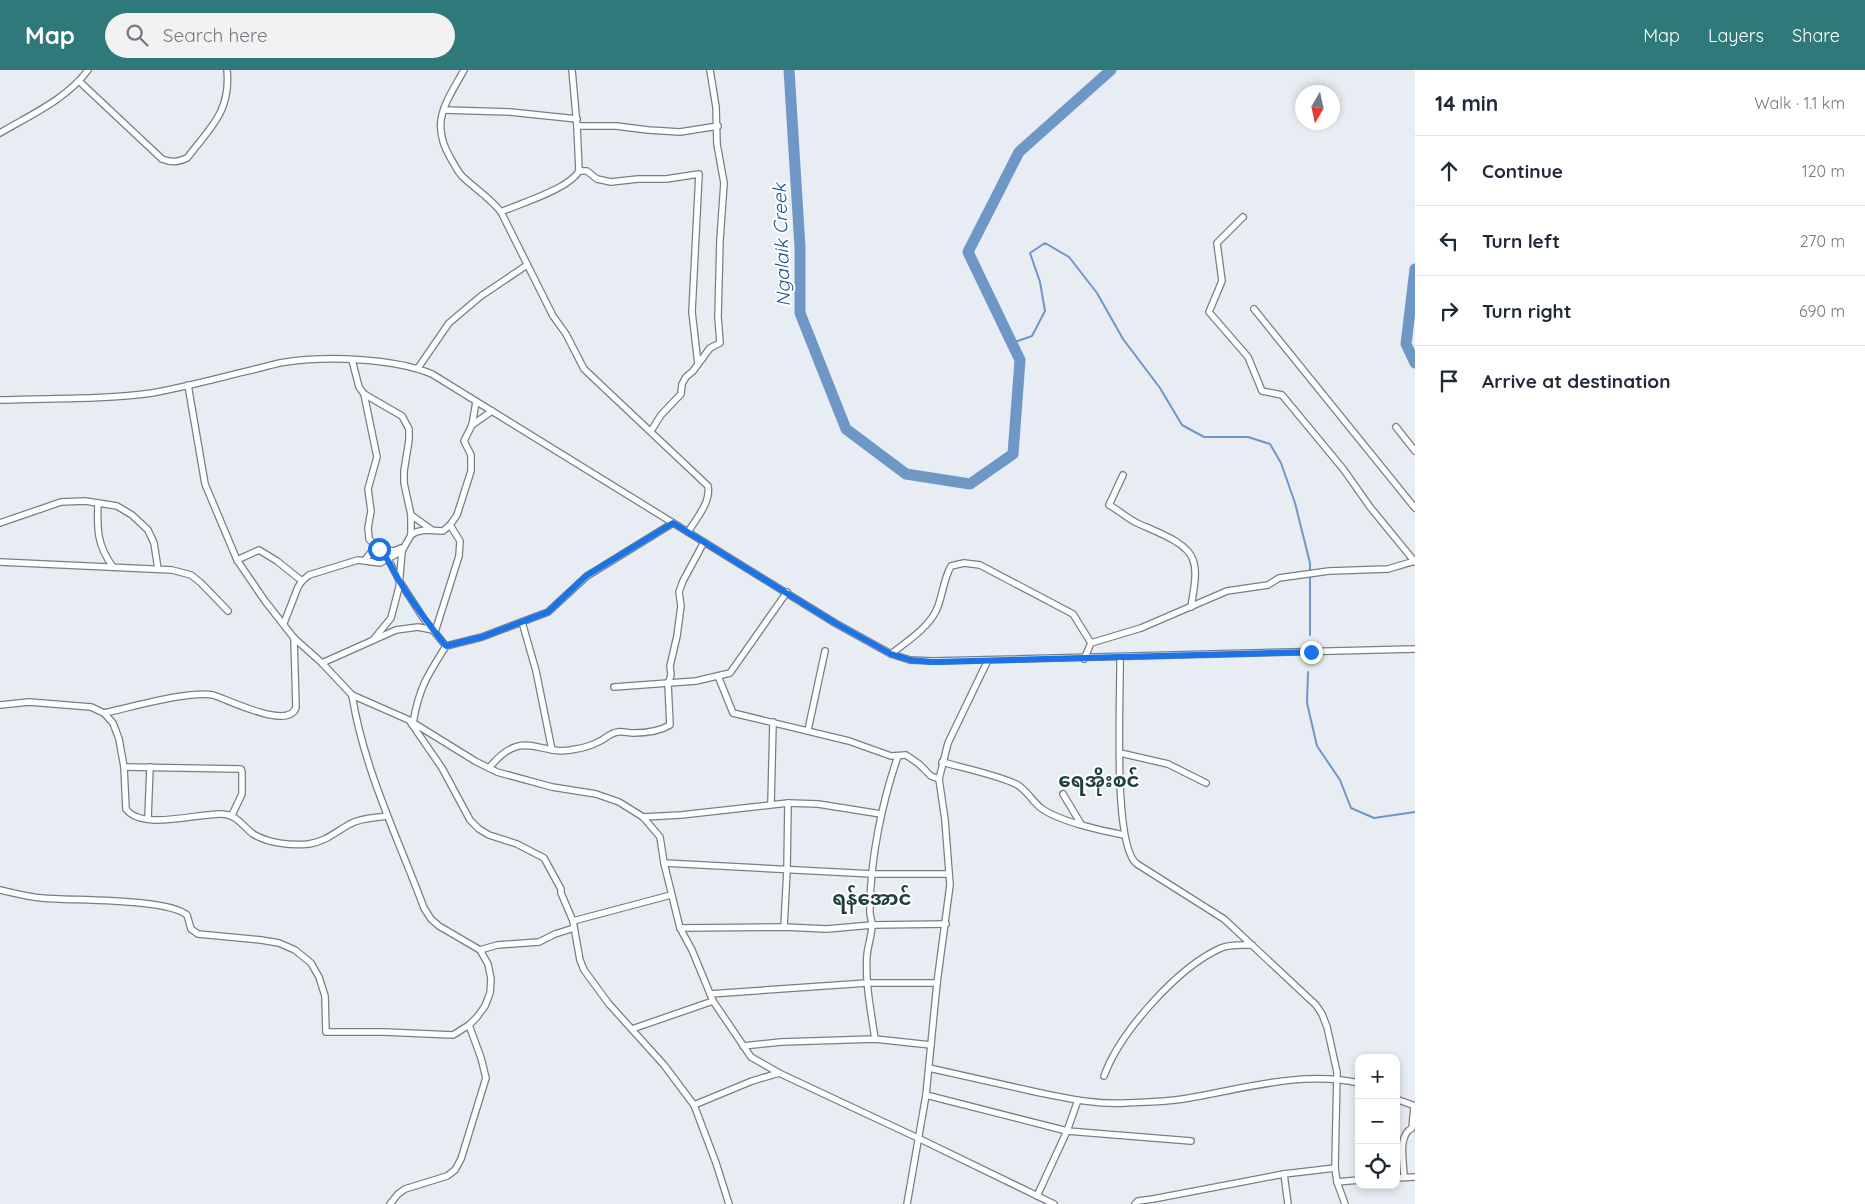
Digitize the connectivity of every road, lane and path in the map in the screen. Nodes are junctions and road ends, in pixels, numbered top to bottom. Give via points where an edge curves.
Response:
1 (88, 70) edge
2 (226, 70) edge
3 (464, 70) edge
4 (572, 70) edge
5 (710, 70) edge
6 (80, 82) junction
7 (444, 110) junction
8 (577, 123) junction
9 (718, 126) junction
10 (0, 133) edge
11 (579, 171) junction
12 (501, 212) junction
13 (1243, 216) dead end
14 (527, 265) junction
15 (1254, 309) dead end
16 (352, 360) junction
17 (698, 365) junction
18 (418, 368) junction
19 (188, 384) junction
20 (364, 394) junction
21 (0, 400) edge
22 (476, 402) junction
23 (492, 411) junction
24 (472, 425) junction
25 (1396, 427) dead end
26 (651, 431) junction
27 (1415, 451) edge
28 (1123, 475) dead end
29 (98, 503) junction
30 (1415, 508) edge
31 (411, 515) junction
32 (0, 523) edge
33 (673, 523) junction
34 (450, 525) junction
35 (434, 531) junction
36 (688, 532) junction
37 (410, 535) junction
38 (704, 542) junction
39 (374, 544) junction
40 (403, 548) junction
41 (379, 549) junction
42 (388, 559) junction
43 (237, 560) junction
44 (365, 560) junction
45 (0, 562) edge
46 (1415, 562) edge
47 (113, 567) junction
48 (158, 569) junction
49 (302, 581) junction
50 (400, 582) junction
51 (787, 592) junction
52 (1190, 606) junction
53 (228, 611) dead end
54 (522, 622) junction
55 (284, 624) junction
56 (434, 631) junction
57 (294, 638) junction
58 (374, 640) junction
59 (1091, 643) junction
60 (446, 646) junction
61 (1415, 649) edge
62 (825, 651) dead end
63 (891, 654) junction
64 (1120, 658) junction
65 (1084, 659) junction
66 (988, 660) junction
67 (322, 663) junction
68 (718, 676) junction
69 (668, 684) junction
70 (614, 687) dead end
71 (352, 696) junction
72 (0, 705) edge
73 (104, 713) junction
74 (411, 721) junction
75 (773, 722) junction
76 (808, 730) junction
77 (552, 750) junction
78 (1120, 753) junction
79 (898, 756) junction
80 (942, 762) junction
81 (124, 767) junction
82 (150, 767) junction
83 (489, 768) junction
84 (939, 779) junction
85 (1206, 784) dead end
86 (1063, 794) dead end
87 (788, 803) junction
88 (771, 804) junction
89 (881, 814) junction
90 (232, 815) junction
91 (387, 816) junction
92 (643, 817) junction
93 (148, 818) junction
94 (1080, 824) junction
95 (1124, 835) junction
96 (664, 863) junction
97 (787, 870) junction
98 (872, 874) junction
99 (949, 874) junction
100 (0, 890) edge
101 (671, 895) junction
102 (946, 924) junction
103 (573, 925) junction
104 (872, 925) junction
105 (784, 927) junction
106 (680, 928) junction
107 (1252, 945) junction
108 (480, 950) junction
109 (867, 983) junction
110 (937, 983) junction
111 (710, 994) junction
112 (713, 1001) junction
113 (469, 1025) junction
114 (632, 1029) junction
115 (875, 1039) junction
116 (931, 1045) junction
117 (743, 1046) junction
118 (929, 1068) junction
119 (779, 1073) junction
120 (1104, 1076) dead end
121 (1338, 1080) junction
122 (1355, 1082) edge
123 (926, 1095) junction
124 (1078, 1100) junction
125 (1400, 1100) edge
126 (694, 1105) junction
127 (1415, 1106) edge
128 (1068, 1131) junction
129 (920, 1139) junction
130 (1191, 1140) dead end
131 (1335, 1168) junction
132 (1284, 1174) junction
133 (1404, 1177) junction
134 (1415, 1177) edge
135 (1400, 1178) edge
136 (1355, 1180) edge
137 (1337, 1182) junction
138 (1037, 1196) junction
139 (390, 1204) edge
140 (729, 1204) edge
141 (907, 1204) edge
142 (1054, 1204) edge
143 (1135, 1204) edge
144 (1288, 1204) edge
145 (1345, 1204) edge

1 - 6 street
2 - 6 street via 226,102 219,116 188,158 169,162
3 - 7 street
4 - 8 street
5 - 9 street
6 - 10 street
7 - 8 street via 519,112
7 - 12 street via 440,131 445,148 462,177 493,201
8 - 9 street via 672,132
8 - 11 street
9 - 17 street via 717,144 724,183 718,317 720,343 710,348
11 - 12 street via 563,186
11 - 17 street via 587,171 597,179 611,182 699,174 692,312
12 - 14 street
13 - 46 street via 1217,243 1222,281 1209,312 1248,357 1262,391 1282,395
14 - 18 street via 481,296 449,323
14 - 26 street via 584,369
15 - 30 street
16 - 18 street
16 - 19 street via 285,362
16 - 20 street
17 - 26 street via 682,384 681,394
18 - 22 street
19 - 21 street via 118,396
19 - 43 street via 205,484
20 - 31 street via 402,416 409,428 404,483
20 - 39 street via 377,457 368,489 369,539
22 - 23 street
22 - 24 street
23 - 24 street
23 - 33 street
24 - 34 street via 464,440 471,455 471,471 457,515
25 - 27 street
26 - 36 street via 708,486 705,502
28 - 52 street via 1108,505 1165,535 1190,554 1194,589
29 - 32 street via 61,502
29 - 47 street via 100,544
29 - 48 street via 117,506 148,530 154,543
31 - 35 street
31 - 37 street
33 - 36 street
33 - 54 street via 586,576 548,612
34 - 35 street via 442,531
34 - 56 street via 460,541 459,556
35 - 37 street
36 - 38 street
37 - 40 street
38 - 51 street
38 - 69 street via 679,592 681,606
39 - 41 street
39 - 44 street
40 - 41 street via 394,551
40 - 42 street
40 - 50 street
41 - 42 street
42 - 44 street via 380,563
42 - 50 street
43 - 49 street via 259,550
43 - 55 street
44 - 49 street via 308,575
45 - 47 street
46 - 52 street via 1388,570 1298,574 1279,578 1268,585 1227,591
47 - 48 street
48 - 53 street via 191,575
49 - 55 street
50 - 56 street
50 - 58 street via 391,618
51 - 63 street
51 - 68 street via 733,670
52 - 59 street via 1141,628
54 - 60 street
54 - 77 street
55 - 57 street
56 - 58 street via 409,627
56 - 60 street
57 - 67 street
57 - 73 street via 296,707 289,716 273,716 197,693
58 - 67 street
59 - 63 street via 1073,614 980,565 964,563 951,566 936,611 920,630
59 - 65 street
60 - 74 street via 420,690
61 - 64 street
62 - 76 street
63 - 66 street via 933,662
64 - 65 street
64 - 78 street
65 - 66 street
66 - 80 street
67 - 71 street
68 - 69 street
68 - 75 street via 733,713
69 - 70 street
69 - 77 street via 670,725 666,728 644,732 620,731 578,749
71 - 74 street
71 - 91 street via 357,726
72 - 73 street via 29,702 82,706
73 - 81 street via 117,731
74 - 83 street
74 - 103 street via 442,768 470,820 489,835 544,858 561,889
75 - 76 street
75 - 88 street
76 - 79 street
77 - 83 street via 519,746 499,755
78 - 85 street via 1168,764
78 - 95 street
79 - 84 street via 906,755
79 - 89 street
80 - 84 street
80 - 94 street via 1013,782 1047,812
81 - 82 street
81 - 93 street via 126,809 134,816
82 - 90 street via 241,769 242,794
82 - 93 street
83 - 92 street via 518,779 596,794 619,802
84 - 99 street
86 - 94 street
87 - 88 street
87 - 89 street via 818,804
87 - 97 street
88 - 92 street
89 - 98 street
90 - 91 street via 264,839 307,844 329,838 351,823
90 - 93 street
91 - 108 street via 431,919
92 - 96 street via 660,837
94 - 95 street
95 - 107 street via 1132,861 1224,919
96 - 97 street
96 - 101 street
97 - 98 street
97 - 105 street
98 - 99 street
98 - 104 street via 869,912
99 - 102 street
100 - 113 street via 40,898 166,906 187,915 191,930 198,934 279,943 295,950 311,963 319,978 325,996 326,1032 453,1035
101 - 103 street
101 - 106 street
102 - 104 street
102 - 110 street
103 - 108 street via 539,942
103 - 114 street via 584,970
104 - 105 street via 827,929
104 - 109 street
105 - 106 street
106 - 111 street
107 - 120 street via 1223,946 1178,978 1156,998 1123,1041
107 - 121 street via 1322,1014
108 - 113 street via 488,964 490,993 485,1006
109 - 110 street
109 - 111 street
109 - 115 street
110 - 116 street
111 - 112 street
112 - 114 street
112 - 117 street
113 - 139 street via 486,1078 461,1159 447,1176 405,1189
114 - 126 street
115 - 116 street
115 - 117 street
116 - 118 street
117 - 119 street via 751,1057
118 - 123 street
118 - 124 street
119 - 126 street
119 - 129 street
121 - 122 street
121 - 124 street via 1274,1082 1180,1100 1114,1104
121 - 131 street
123 - 128 street
123 - 129 street
124 - 128 street
125 - 127 street
126 - 140 street
127 - 133 street via 1412,1128 1406,1131 1403,1139
128 - 130 street
128 - 138 street
129 - 138 street
129 - 141 street
131 - 132 street
131 - 137 street
132 - 143 street
132 - 144 street
133 - 134 street
133 - 135 street
136 - 137 street
137 - 145 street
138 - 142 street

